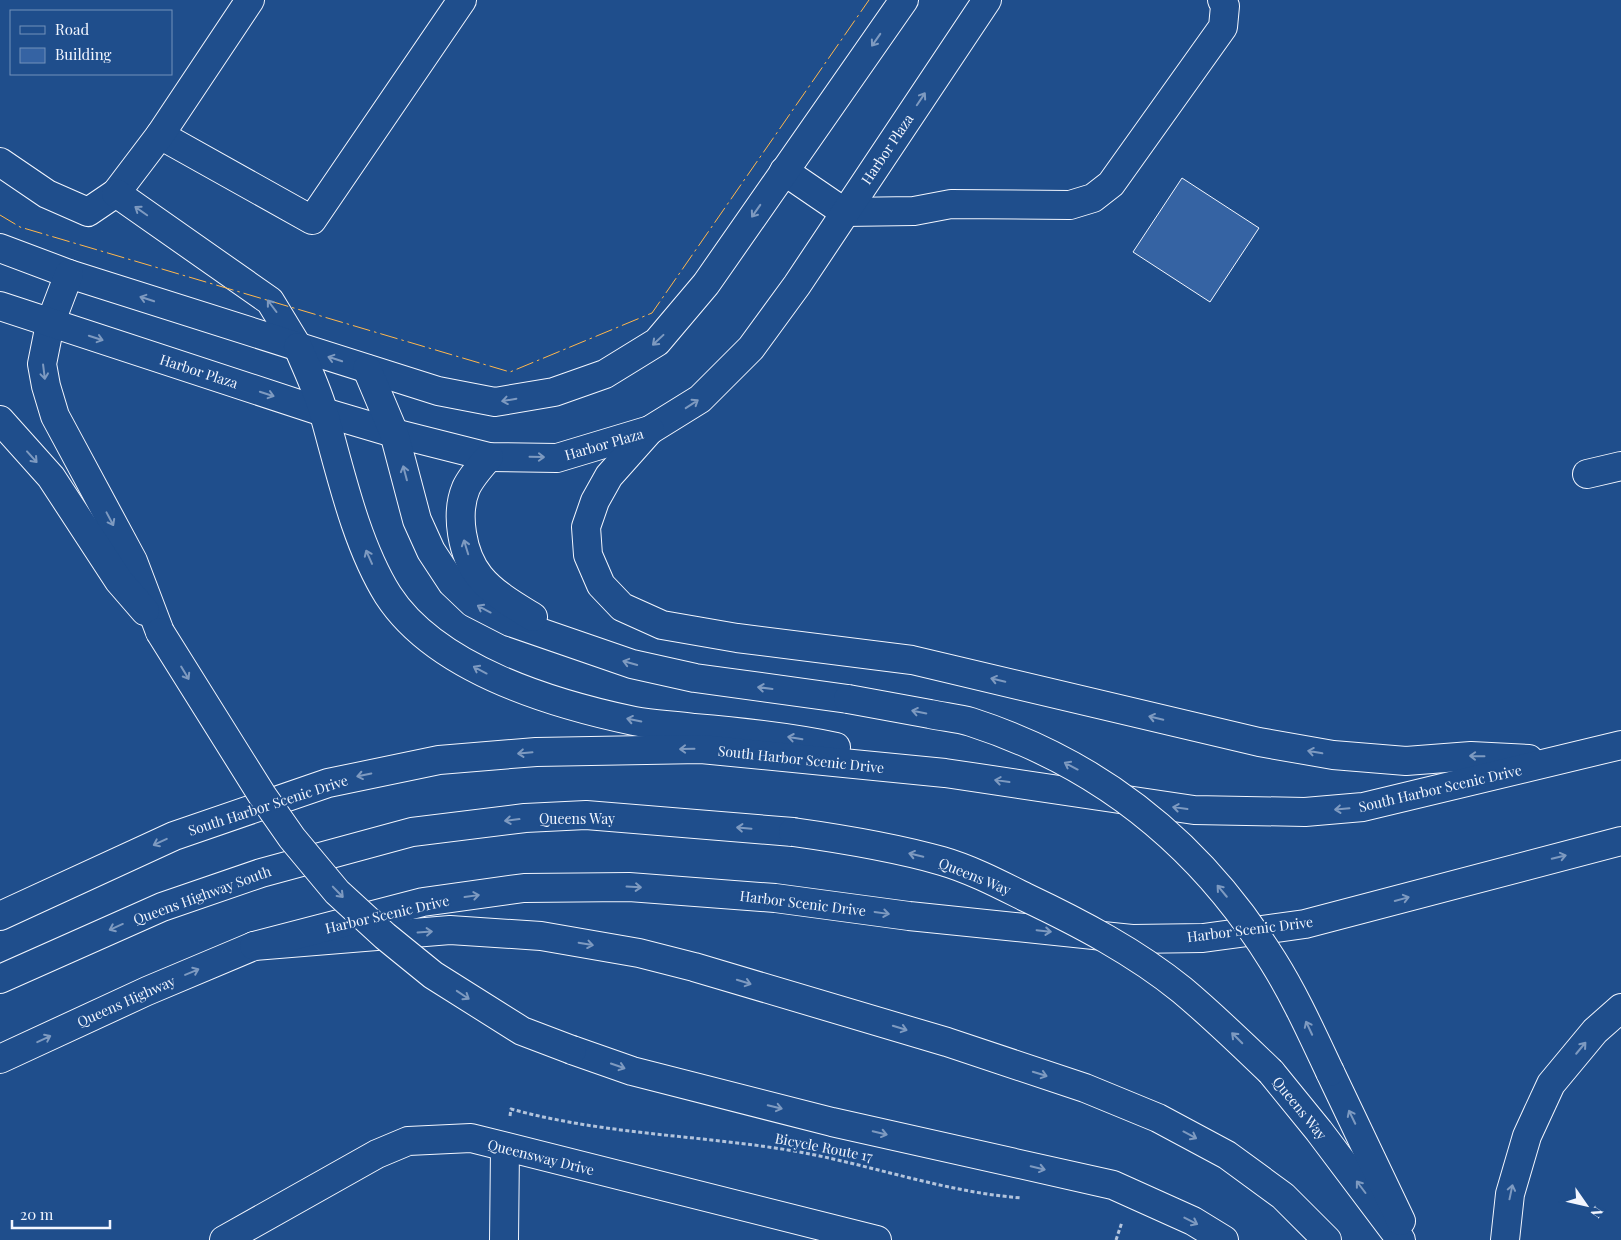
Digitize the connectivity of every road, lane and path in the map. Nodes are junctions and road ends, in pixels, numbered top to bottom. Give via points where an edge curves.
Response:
1 (250, 0) edge
2 (462, 0) edge
3 (904, 0) edge
4 (987, 0) edge
5 (1222, 0) edge
6 (160, 135) junction
7 (0, 162) edge
8 (784, 171) junction
9 (116, 193) junction
10 (844, 212) junction
11 (0, 248) edge
12 (69, 274) junction
13 (0, 306) edge
14 (50, 324) junction
15 (298, 347) junction
16 (367, 369) junction
17 (323, 412) junction
18 (0, 420) edge
19 (650, 430) junction
20 (394, 433) junction
21 (489, 457) junction
22 (1621, 466) edge
23 (1587, 474) dead end
24 (158, 628) junction
25 (578, 646) junction
26 (1621, 744) edge
27 (1560, 760) junction
28 (945, 773) junction
29 (412, 832) joint
30 (1621, 842) edge
31 (0, 916) edge
32 (254, 946) junction
33 (0, 979) edge
34 (1621, 1008) edge
35 (0, 1059) edge
36 (505, 1149) junction
37 (1030, 1199) dead end
38 (1115, 1218) dead end
39 (1122, 1221) junction
40 (1131, 1225) dead end
41 (224, 1240) edge
42 (504, 1240) edge
43 (877, 1240) edge
44 (1116, 1240) edge
45 (1224, 1240) edge
46 (1327, 1240) edge
47 (1401, 1240) edge
48 (1411, 1240) edge
49 (1505, 1240) edge

1 - 6 main road
2 - 6 main road via 312,220
3 -> 8 main road
10 -> 4 main road, Harbor Plaza
5 - 10 main road via 1225,6 1222,28 1111,184 1093,198 1070,205 951,204 914,212
6 - 9 main road
7 - 9 main road via 47,194 88,212
8 - 10 main road
8 -> 16 main road via 706,284 657,342 605,374 554,392 495,402 438,391
15 -> 9 main road via 270,301
19 -> 10 main road, Harbor Plaza via 700,398 751,348
11 - 12 main road
12 - 14 main road
15 -> 12 main road
13 - 14 main road, Harbor Plaza
14 -> 17 main road, Harbor Plaza
14 -> 24 main road via 42,364 55,416 134,561
16 -> 15 main road
15 - 17 main road
16 - 20 main road
17 - 20 main road, Harbor Plaza
28 -> 17 main road via 795,738 635,721 518,688 466,662 436,644 388,595 368,556
18 -> 24 main road via 51,478 119,581
21 -> 19 main road, Harbor Plaza via 557,458
27 -> 19 main road via 1471,756 1406,761 1333,755 1259,742 912,660 662,625 622,607 601,585 588,555 586,527 609,476
20 - 21 main road, Harbor Plaza
25 -> 20 main road via 510,622 473,603 452,583 431,551 417,520
25 -> 21 main road via 508,602 480,577 468,554 461,511 466,488
22 - 23 main road
24 -> 45 main road, bridge via 262,795 292,838 337,892 433,975 522,1031 632,1071 823,1120 1113,1185 1193,1221
48 -> 25 main road, bridge via 1301,1011 1272,960 1194,858 1164,828 1111,788 1026,743 969,722 848,698 695,678 632,664
26 - 27 main road, South Harbor Scenic Drive
27 -> 28 main road, South Harbor Scenic Drive via 1363,807 1305,812 1194,810
28 -> 31 main road, South Harbor Scenic Drive via 701,749 536,752 439,760 328,783 174,836
29 -> 33 main road, Queens Highway South via 261,872 162,907
47 -> 29 main road, Queens Way, bridge via 1271,1072 1230,1031 1180,989 1106,939 1002,886 943,862 858,840 793,832 586,815 525,818
32 -> 30 main road, Harbor Scenic Drive via 423,902 524,888 628,887 775,898 909,916 1132,939 1203,938 1305,924
35 -> 32 main road, Queens Highway
32 -> 46 main road via 450,930 541,936 639,953 694,967 947,1042 1085,1088 1158,1118 1227,1155 1283,1196
49 -> 34 main road via 1510,1194 1526,1136 1551,1084 1595,1031
36 - 37 path, Bicycle Route 17 via 511,1109 553,1120 789,1150 983,1195
36 - 41 main road, Queensway Drive via 471,1138 408,1141 377,1154
36 - 42 main road
36 - 43 main road, Queensway Drive
38 - 39 path
39 - 40 path
39 - 44 path

